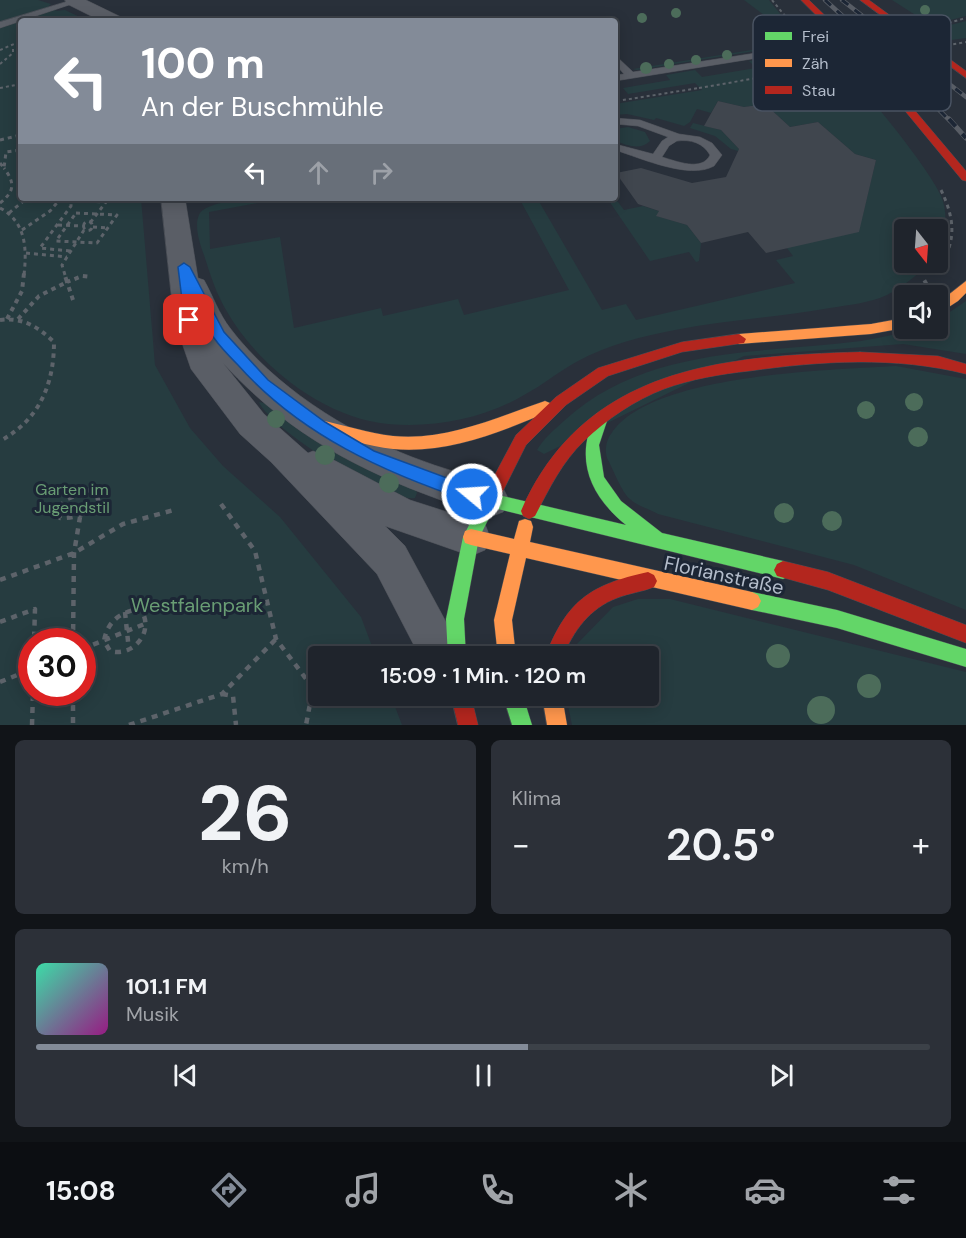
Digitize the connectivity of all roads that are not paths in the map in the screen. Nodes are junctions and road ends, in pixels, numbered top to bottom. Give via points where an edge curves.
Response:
1 (805, 0) edge
2 (864, 0) edge
3 (75, 1) edge
4 (821, 15) edge
5 (884, 15) edge
6 (22, 18) edge
7 (109, 18) edge
8 (18, 19) edge
9 (0, 25) edge
10 (753, 56) edge
11 (618, 61) edge
12 (951, 64) edge
13 (966, 75) edge
14 (631, 76) junction
15 (618, 78) edge
16 (911, 111) edge
17 (618, 121) edge
18 (678, 138) junction
19 (618, 148) edge
20 (656, 158) junction
21 (966, 177) edge
22 (178, 201) edge
23 (184, 267) junction
24 (966, 285) edge
25 (948, 302) edge
26 (894, 325) edge
27 (966, 369) edge
28 (561, 400) junction
29 (601, 418) junction
30 (320, 426) junction
31 (283, 451) junction
32 (489, 500) junction
33 (529, 511) junction
34 (471, 537) junction
35 (656, 538) junction
36 (519, 548) junction
37 (654, 580) junction
38 (966, 634) edge
39 (437, 646) edge
40 (456, 646) edge
41 (506, 646) edge
42 (557, 646) edge
43 (966, 658) edge
44 (463, 706) edge
45 (516, 706) edge
46 (554, 706) edge
47 (468, 725) edge
48 (522, 725) edge
49 (558, 725) edge

1 - 4 main road
2 - 5 main road
3 - 6 lane
3 - 7 street
8 - 9 lane
10 - 14 lane
11 - 14 lane
12 - 13 main road
14 - 15 lane
16 - 21 main road
17 - 18 lane via 652,126
18 - 20 lane via 669,140
18 - 20 lane via 709,145 716,155 714,161 692,168
19 - 20 lane
22 - 23 street
23 - 30 street via 219,335 263,384
23 - 31 street via 189,320 202,360 252,424
24 - 25 main road
26 - 28 main road via 682,347 603,372
27 - 29 main road via 950,363 897,357 727,368 663,383
28 - 30 main road via 498,427 435,442 400,443
28 - 32 main road via 521,441
29 - 33 main road via 561,455
29 - 35 main road via 592,445 597,479 615,506
30 - 32 street via 369,455
31 - 34 street via 402,516
31 - 39 street via 391,560
32 - 33 main road, Florianstraße
32 - 34 main road
33 - 35 main road, Florianstraße
33 - 36 main road
34 - 36 main road, Florianstraße
34 - 40 main road via 455,619
35 - 38 main road, Florianstraße via 828,581
36 - 37 main road, Florianstraße
36 - 41 main road via 503,620
37 - 42 main road via 615,588 583,607
37 - 43 main road, Florianstraße via 837,619
44 - 47 main road
45 - 48 main road
46 - 49 main road

